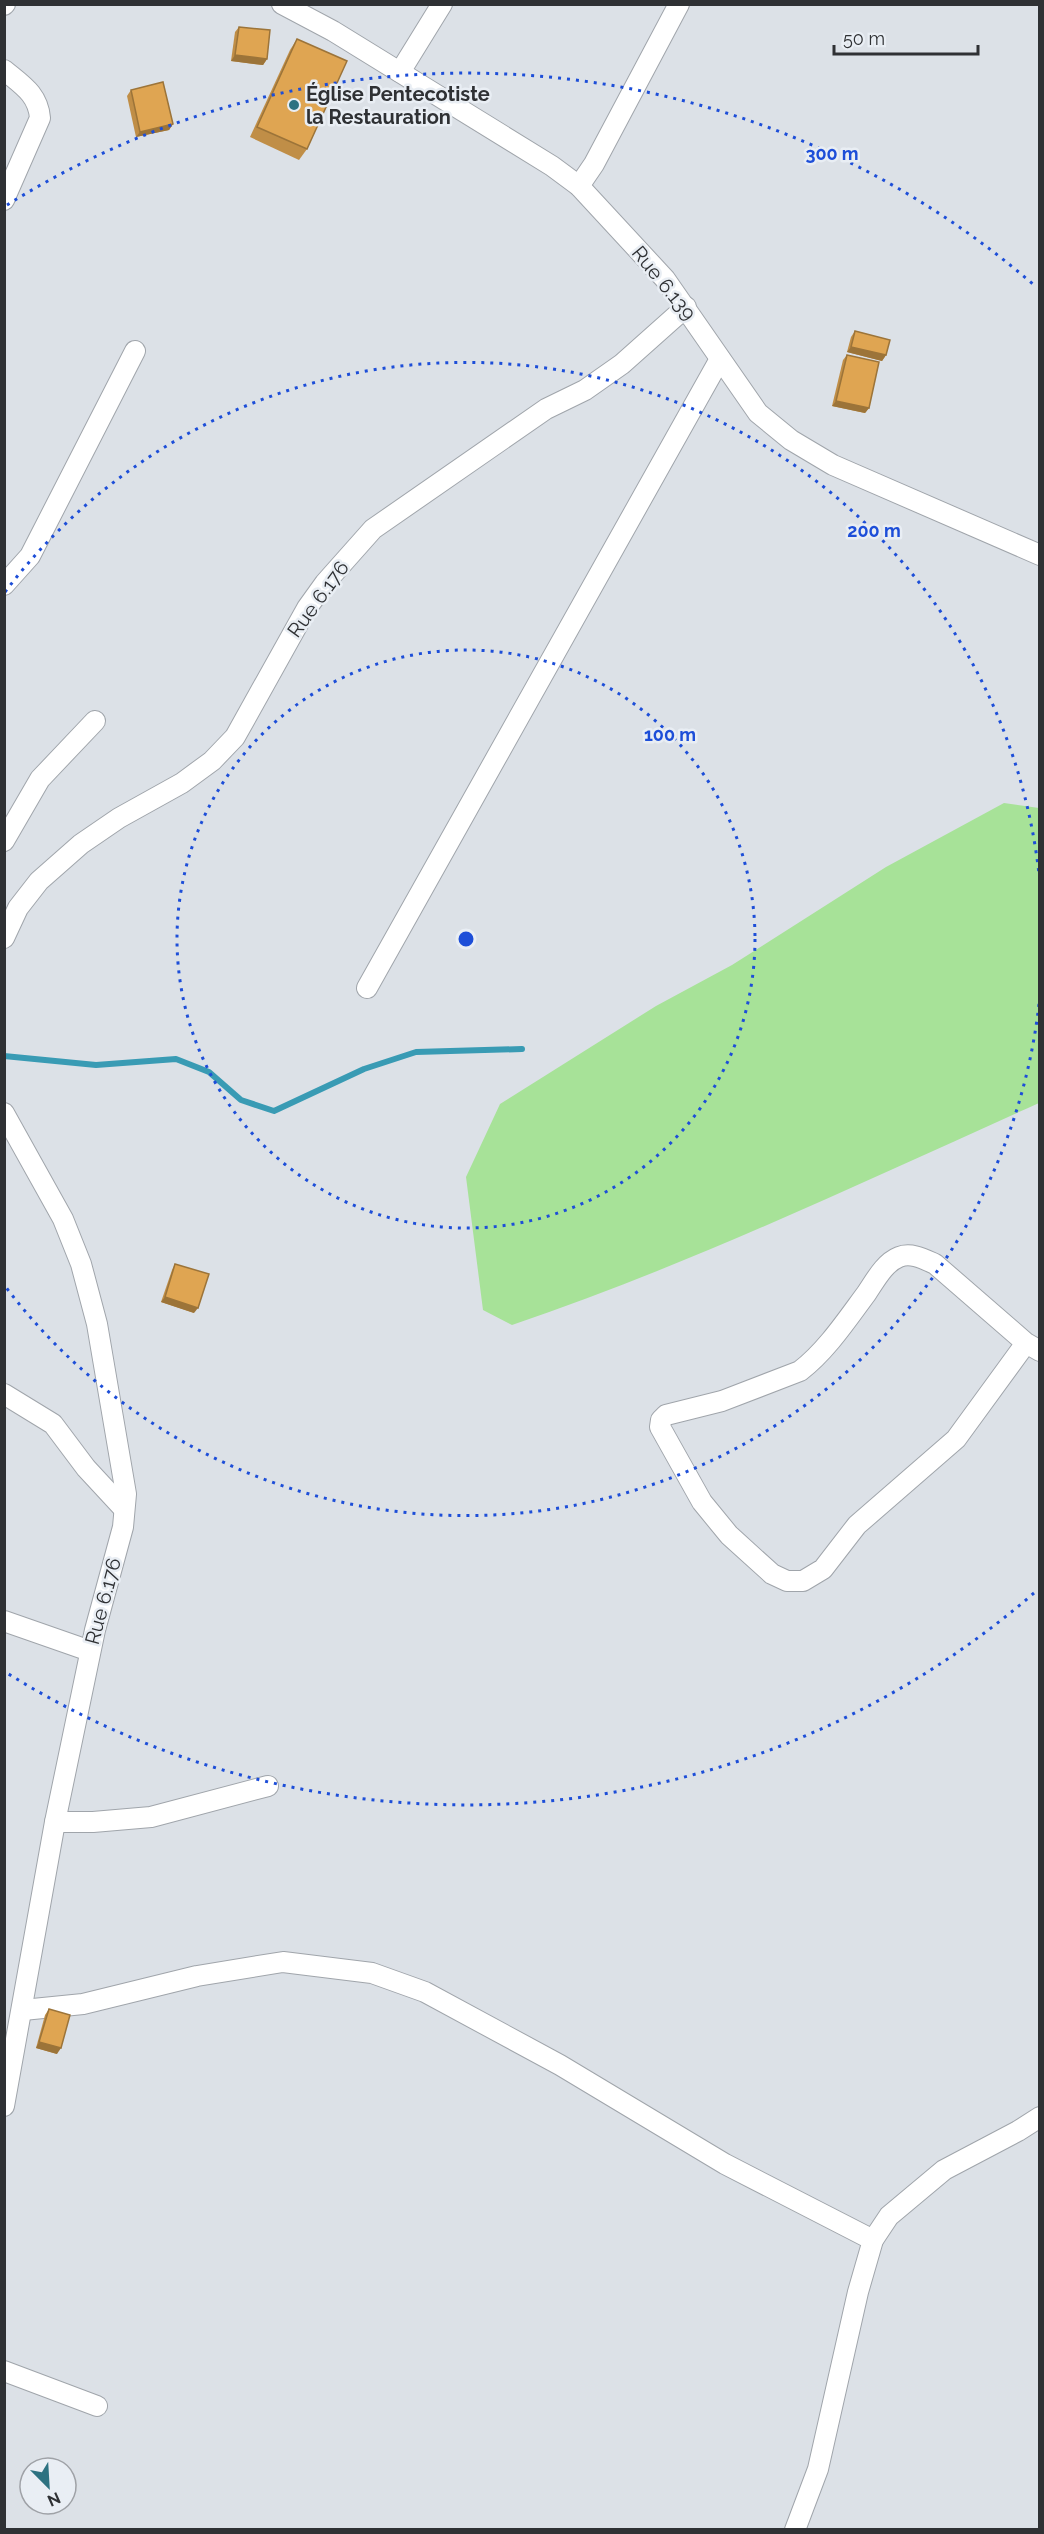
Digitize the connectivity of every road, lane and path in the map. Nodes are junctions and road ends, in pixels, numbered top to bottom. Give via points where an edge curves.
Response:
1 (282, 4) edge
2 (442, 4) edge
3 (679, 4) edge
4 (4, 70) edge
5 (400, 72) junction
6 (579, 186) junction
7 (4, 200) edge
8 (686, 307) junction
9 (135, 351) dead end
10 (720, 359) junction
11 (1040, 555) edge
12 (4, 585) edge
13 (95, 721) dead end
14 (4, 841) edge
15 (7, 926) edge
16 (367, 988) dead end
17 (4, 1113) edge
18 (1033, 1347) edge
19 (4, 1394) edge
20 (124, 1509) junction
21 (4, 1621) edge
22 (90, 1651) junction
23 (268, 1786) dead end
24 (55, 1822) junction
25 (23, 2010) junction
26 (4, 2106) edge
27 (1040, 2117) edge
28 (873, 2240) junction
29 (4, 2371) edge
30 (97, 2406) dead end
31 (795, 2529) edge

1 - 5 street, Rue 6.139
2 - 5 street
3 - 6 street
4 - 7 street via 33,94 40,118
5 - 6 street, Rue 6.139
6 - 8 street, Rue 6.139
8 - 10 street, Rue 6.139
8 - 15 street, Rue 6.176 via 622,364 585,390 546,409 373,529 307,608 235,736 212,761 81,844 39,881
9 - 12 street via 30,556
10 - 11 street, Rue 6.139 via 758,413 791,440 833,465
10 - 16 street
13 - 14 street via 40,779
17 - 20 street, Rue 6.176 via 63,1219 81,1264 99,1335 126,1494
18 - 18 street via 935,1264 918,1256 901,1256 888,1264 841,1327 800,1371 722,1401 666,1414 660,1428 702,1502 729,1535 772,1575 787,1581 803,1581 823,1569 857,1525 956,1439
19 - 20 street via 53,1424
20 - 22 street, Rue 6.176 via 123,1527
21 - 22 street
22 - 24 street, Rue 6.176
23 - 24 street via 151,1816
24 - 25 street, Rue 6.176
25 - 26 street, Rue 6.176
25 - 28 street via 82,2004 197,1976 283,1962 372,1972 425,1992 550,2059 725,2164
27 - 28 street via 944,2170 890,2216
28 - 31 street via 818,2469
29 - 30 street

